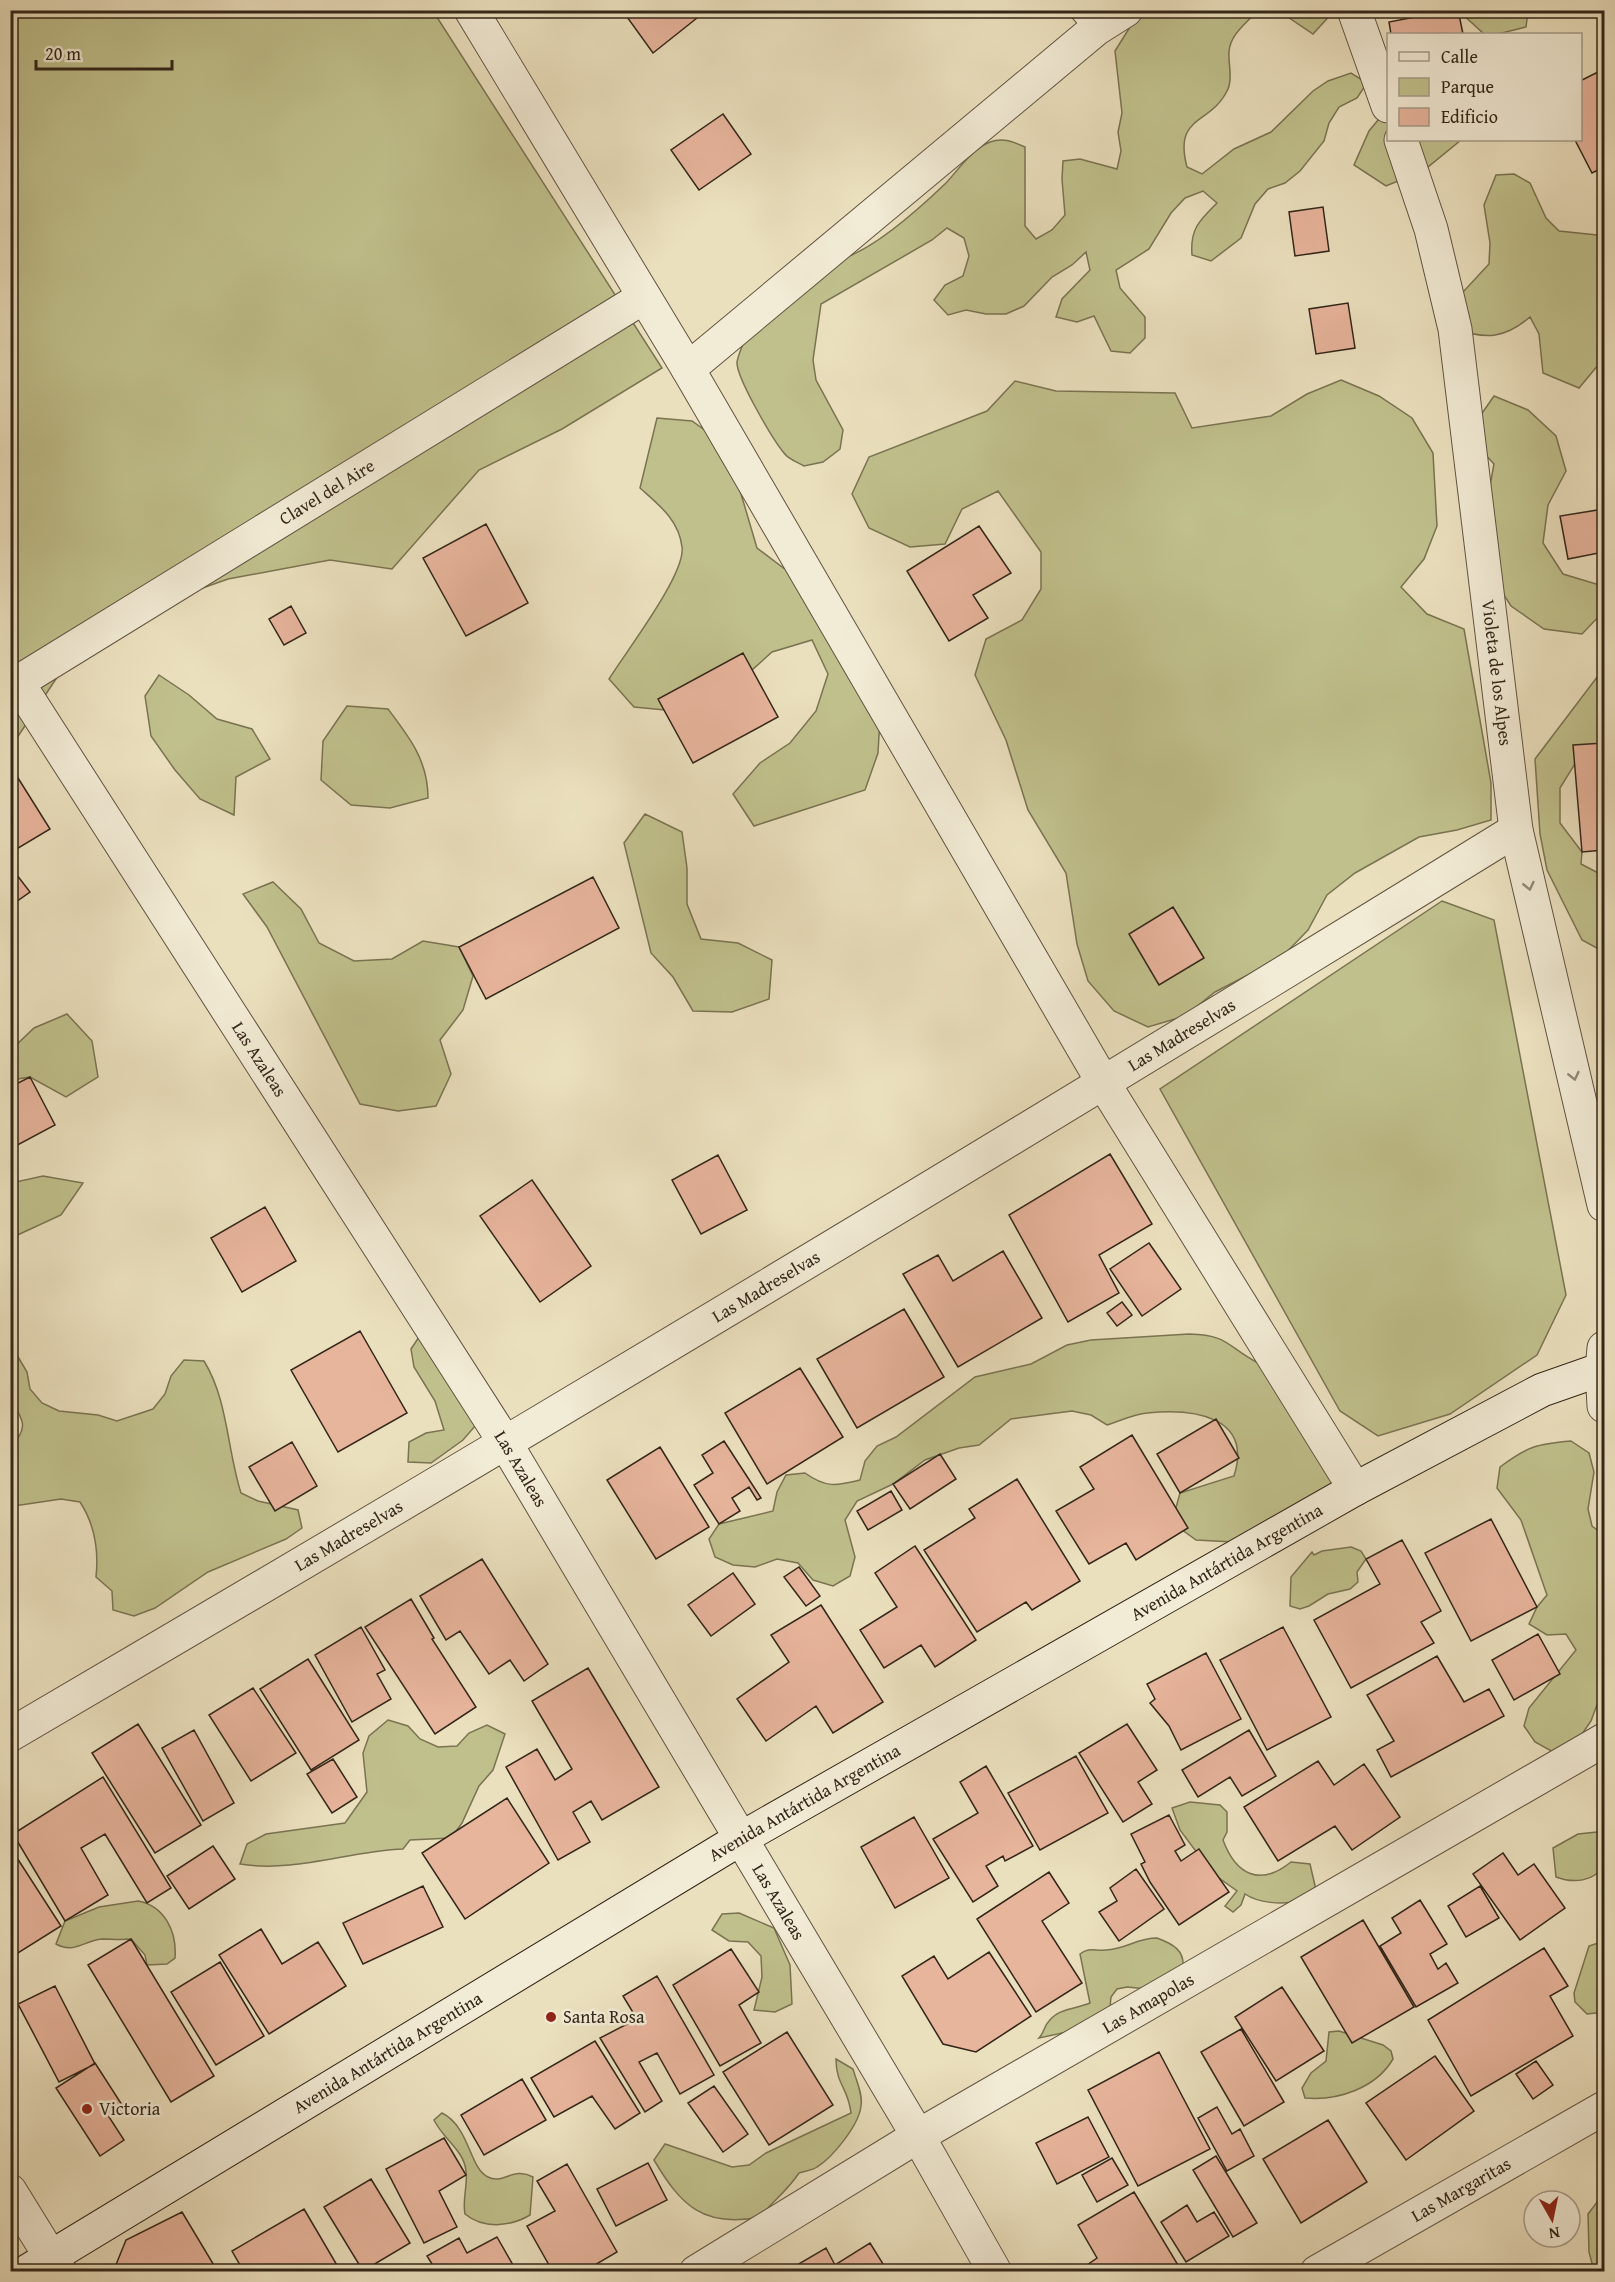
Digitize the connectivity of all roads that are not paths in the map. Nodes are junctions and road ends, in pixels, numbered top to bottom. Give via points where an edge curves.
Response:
1 (471, 10) edge
2 (1126, 10) edge
3 (1354, 10) edge
4 (1088, 20) edge
5 (1387, 101) edge
6 (1401, 141) edge
7 (644, 297) junction
8 (688, 369) junction
9 (14, 685) edge
10 (1516, 830) junction
11 (1104, 1084) junction
12 (1605, 1205) edge
13 (1604, 1362) edge
14 (1605, 1406) edge
15 (506, 1444) junction
16 (1355, 1489) junction
17 (10, 1735) edge
18 (1605, 1740) edge
19 (740, 1839) junction
20 (1605, 2108) edge
21 (918, 2136) junction
22 (10, 2191) edge
23 (46, 2267) edge
24 (696, 2271) edge
25 (995, 2271) edge
26 (1317, 2271) edge

1 - 7 street
2 - 4 street
3 - 5 street
4 - 8 street
6 - 10 street, Violeta de los Alpes via 1431,229 1455,329
7 - 8 street
7 - 9 street, Clavel del Aire
8 - 11 street
9 - 15 street, Las Azaleas
10 - 11 street, Las Madreselvas
10 -> 12 street, Violeta de los Alpes
11 - 15 street, Las Madreselvas
11 - 16 street
13 - 14 street
13 - 16 street, Avenida Antártida Argentina via 1542,1390
15 - 17 street, Las Madreselvas
15 - 19 street, Las Azaleas
16 - 19 street, Avenida Antártida Argentina
18 - 21 street, Las Amapolas
19 - 21 street, Las Azaleas
19 - 23 street, Avenida Antártida Argentina
20 - 26 street, Las Margaritas
21 - 24 street, Las Amapolas
21 - 25 street, Las Azaleas
22 - 23 street

